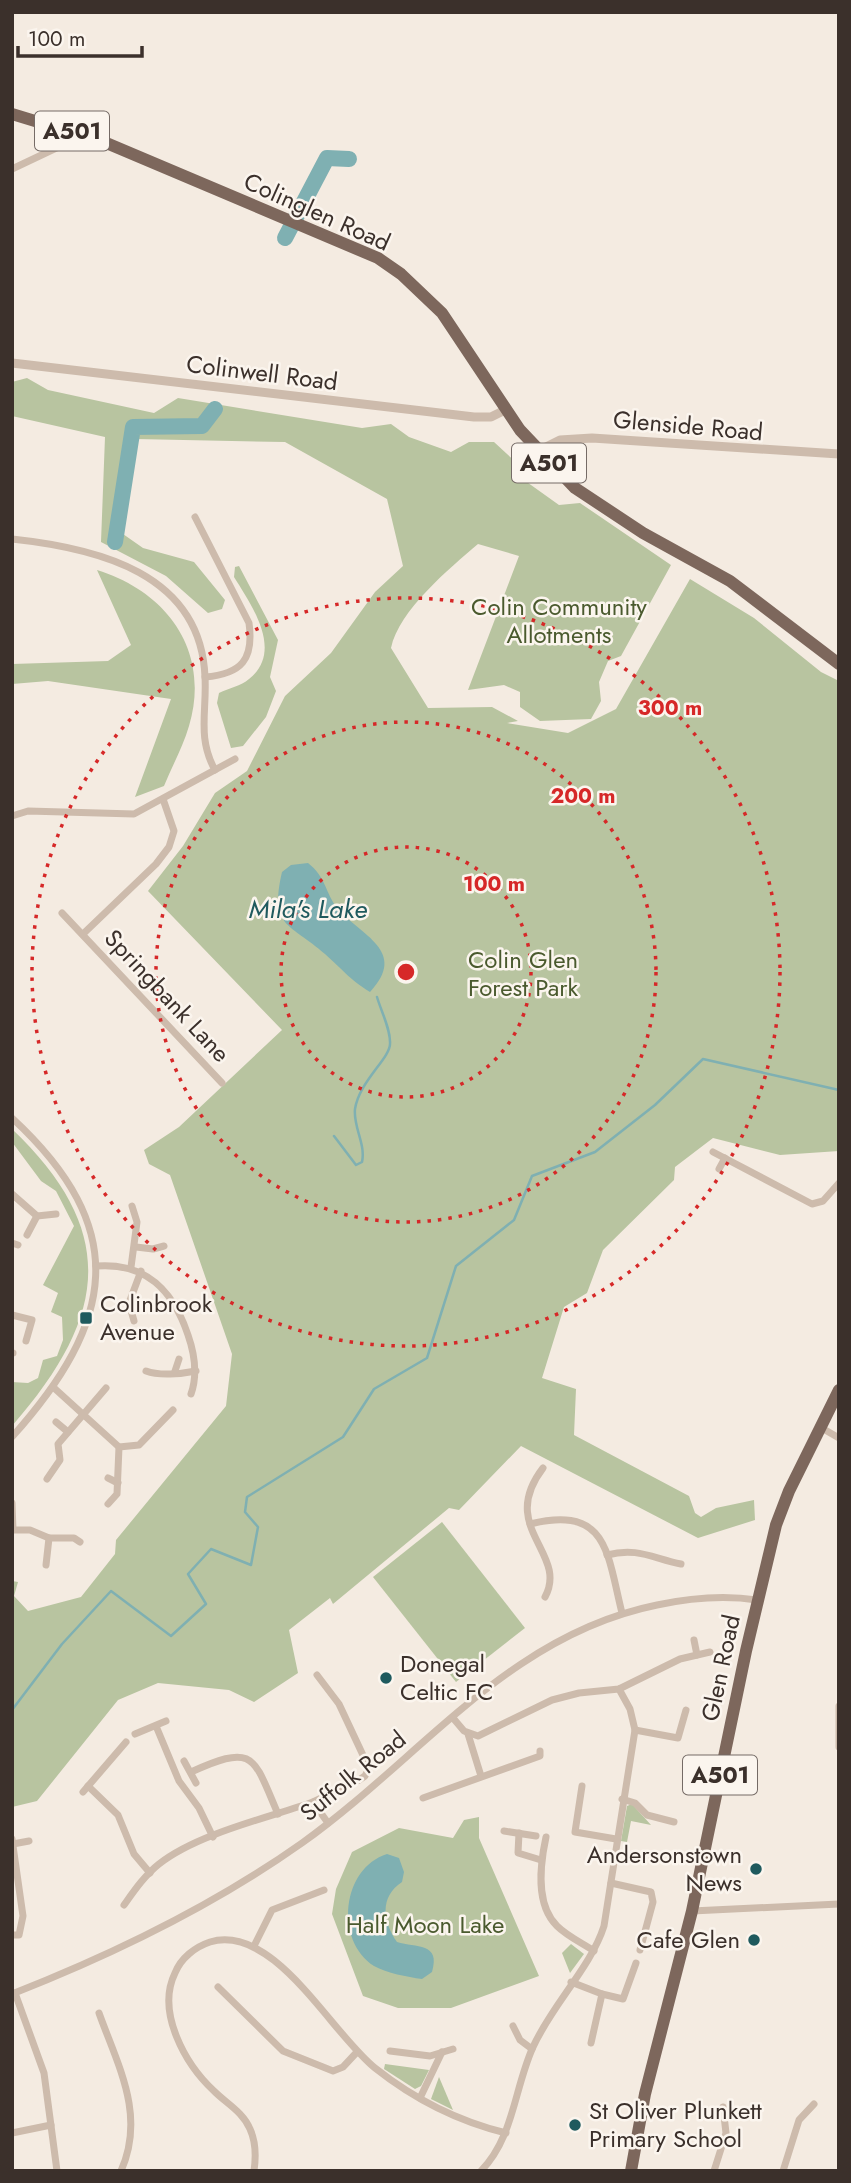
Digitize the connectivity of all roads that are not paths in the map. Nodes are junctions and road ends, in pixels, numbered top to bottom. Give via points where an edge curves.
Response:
1 (12, 114) edge
2 (77, 132) junction
3 (12, 169) edge
4 (12, 363) edge
5 (505, 410) junction
6 (538, 451) junction
7 (839, 454) edge
8 (195, 517) dead end
9 (12, 539) edge
10 (839, 664) edge
11 (205, 677) junction
12 (235, 759) dead end
13 (215, 770) junction
14 (163, 799) junction
15 (12, 816) edge
16 (62, 913) dead end
17 (83, 934) junction
18 (222, 1083) dead end
19 (12, 1118) edge
20 (713, 1152) dead end
21 (725, 1158) junction
22 (719, 1169) dead end
23 (839, 1183) edge
24 (12, 1194) edge
25 (132, 1206) dead end
26 (56, 1214) dead end
27 (37, 1216) junction
28 (27, 1235) dead end
29 (164, 1246) dead end
30 (135, 1247) junction
31 (96, 1266) junction
32 (131, 1267) junction
33 (141, 1271) junction
34 (12, 1314) edge
35 (134, 1321) dead end
36 (26, 1341) dead end
37 (179, 1359) dead end
38 (146, 1371) dead end
39 (175, 1371) junction
40 (196, 1371) junction
41 (53, 1387) junction
42 (106, 1388) dead end
43 (839, 1390) edge
44 (191, 1394) dead end
45 (173, 1410) dead end
46 (83, 1413) junction
47 (57, 1422) dead end
48 (820, 1427) junction
49 (68, 1432) junction
50 (12, 1437) edge
51 (839, 1438) edge
52 (120, 1447) junction
53 (543, 1468) dead end
54 (108, 1478) dead end
55 (47, 1479) dead end
56 (118, 1483) junction
57 (12, 1503) edge
58 (108, 1504) dead end
59 (530, 1524) junction
60 (13, 1530) edge
61 (49, 1538) junction
62 (80, 1542) dead end
63 (607, 1555) junction
64 (681, 1564) dead end
65 (46, 1565) dead end
66 (545, 1597) dead end
67 (757, 1600) junction
68 (622, 1613) junction
69 (694, 1640) dead end
70 (710, 1652) dead end
71 (697, 1655) junction
72 (317, 1675) dead end
73 (619, 1689) junction
74 (839, 1706) edge
75 (686, 1710) dead end
76 (453, 1718) junction
77 (166, 1721) dead end
78 (156, 1726) junction
79 (635, 1730) junction
80 (135, 1734) dead end
81 (468, 1734) junction
82 (126, 1742) dead end
83 (839, 1747) edge
84 (540, 1751) dead end
85 (184, 1761) dead end
86 (191, 1772) junction
87 (481, 1776) junction
88 (196, 1783) dead end
89 (582, 1786) dead end
90 (422, 1798) dead end
91 (622, 1798) junction
92 (313, 1802) junction
93 (278, 1814) junction
94 (674, 1822) dead end
95 (328, 1823) junction
96 (504, 1831) dead end
97 (519, 1833) junction
98 (536, 1836) dead end
99 (213, 1837) junction
100 (546, 1837) dead end
101 (616, 1839) junction
102 (13, 1841) edge
103 (29, 1841) dead end
104 (541, 1860) junction
105 (150, 1873) junction
106 (611, 1883) junction
107 (324, 1891) dead end
108 (839, 1904) edge
109 (124, 1905) dead end
110 (692, 1912) junction
111 (12, 1936) edge
112 (254, 1946) junction
113 (640, 1950) dead end
114 (594, 1951) junction
115 (636, 1963) dead end
116 (571, 1982) junction
117 (218, 1987) dead end
118 (14, 1993) edge
119 (602, 1994) junction
120 (99, 2013) dead end
121 (513, 2026) dead end
122 (591, 2043) dead end
123 (453, 2049) dead end
124 (532, 2049) junction
125 (390, 2051) dead end
126 (442, 2051) junction
127 (357, 2052) junction
128 (420, 2098) junction
129 (814, 2104) dead end
130 (723, 2107) dead end
131 (51, 2125) junction
132 (12, 2133) edge
133 (506, 2133) junction
134 (57, 2171) edge
135 (121, 2171) edge
136 (254, 2171) edge
137 (481, 2171) edge
138 (631, 2171) edge
139 (714, 2171) edge
140 (783, 2171) edge

1 - 2 main road, Colinglen Road / A501
2 - 3 street via 69,142
2 - 5 main road, Colinglen Road / A501 via 378,258 422,292 461,339
4 - 5 street, Colinwell Road via 474,417 491,417
5 - 6 main road, Colinglen Road / A501
6 - 7 street, Glenside Road via 560,440 592,438
6 - 10 main road, Colinglen Road / A501 via 575,488 730,581
8 - 11 street via 249,623 251,638 246,658 236,669
9 - 11 street via 97,554 155,583 190,620 201,647
11 - 13 street via 202,738
12 - 13 street
13 - 14 street
14 - 15 street via 125,815 28,811
14 - 17 street, Springbank Lane via 174,831 164,855
16 - 17 street, Springbank Lane
17 - 18 street, Springbank Lane
19 - 31 street via 54,1161 75,1192 88,1223
20 - 21 street
21 - 22 street
21 - 23 street via 812,1204 820,1204
24 - 27 street
25 - 30 street
26 - 27 street
27 - 28 street
29 - 30 street
30 - 32 street
31 - 32 street
31 - 41 street via 88,1323
32 - 33 street
33 - 35 street via 129,1303
33 - 40 street via 157,1281 181,1313
34 - 36 street via 32,1320
37 - 39 street
38 - 39 street via 155,1375
39 - 40 street
40 - 44 street
41 - 46 street
41 - 50 street
42 - 46 street
43 - 48 main road, Glen Road / A501
45 - 52 street via 139,1445
46 - 49 street
46 - 52 street
47 - 49 street
48 - 51 street
48 - 67 main road, Glen Road / A501 via 776,1525
49 - 55 street via 58,1444 57,1468
52 - 56 street
53 - 59 street via 529,1487 526,1510
54 - 56 street
56 - 58 street via 117,1494
57 - 60 street
59 - 63 street via 575,1520 596,1533
59 - 66 street via 550,1572
60 - 61 street via 30,1530
61 - 62 street
61 - 65 street
63 - 64 street via 634,1550
63 - 68 street
67 - 68 street, Suffolk Road via 686,1599
67 - 110 main road, Glen Road / A501
68 - 76 street, Suffolk Road via 537,1651
69 - 71 street
70 - 71 street
71 - 73 street via 670,1662
72 - 92 street via 339,1704 369,1768 359,1780
73 - 79 street
73 - 81 street via 566,1696 478,1736
74 - 83 street
75 - 79 street via 678,1738
76 - 81 street
76 - 95 street, Suffolk Road
77 - 78 street
78 - 80 street
78 - 99 street via 178,1781
79 - 91 street
81 - 87 street
82 - 105 street via 86,1789 118,1815 134,1854
84 - 87 street via 540,1756
85 - 86 street
86 - 88 street
86 - 93 street via 226,1757 248,1759 258,1768
87 - 90 street
89 - 101 street via 575,1832
91 - 94 street via 635,1802 647,1815
91 - 101 street
92 - 93 street
92 - 95 street
93 - 99 street
95 - 118 street, Suffolk Road via 263,1869 171,1923
96 - 97 street
97 - 98 street
97 - 104 street via 517,1853
99 - 105 street via 167,1858
100 - 104 street
101 - 106 street
102 - 103 street
102 - 111 street via 23,1916 19,1934
104 - 114 street via 542,1891 554,1923
105 - 109 street
106 - 113 street via 652,1892
106 - 114 street
107 - 112 street via 272,1910
108 - 110 street
110 - 138 main road, Glen Road / A501 via 645,2094
112 - 127 street via 296,1982
112 - 136 street via 221,1940 200,1946 178,1967 168,1999 188,2061 251,2129
114 - 116 street
115 - 119 street via 624,1999
116 - 119 street
116 - 124 street
117 - 127 street via 283,2051 332,2071
118 - 131 street via 44,2073
119 - 122 street
120 - 135 street via 131,2100 130,2139
121 - 124 street via 520,2040
123 - 126 street
124 - 133 street
125 - 126 street via 430,2056
126 - 128 street
127 - 128 street
128 - 133 street via 464,2121
129 - 140 street via 799,2120
130 - 139 street via 726,2133
131 - 132 street
131 - 134 street
133 - 137 street

